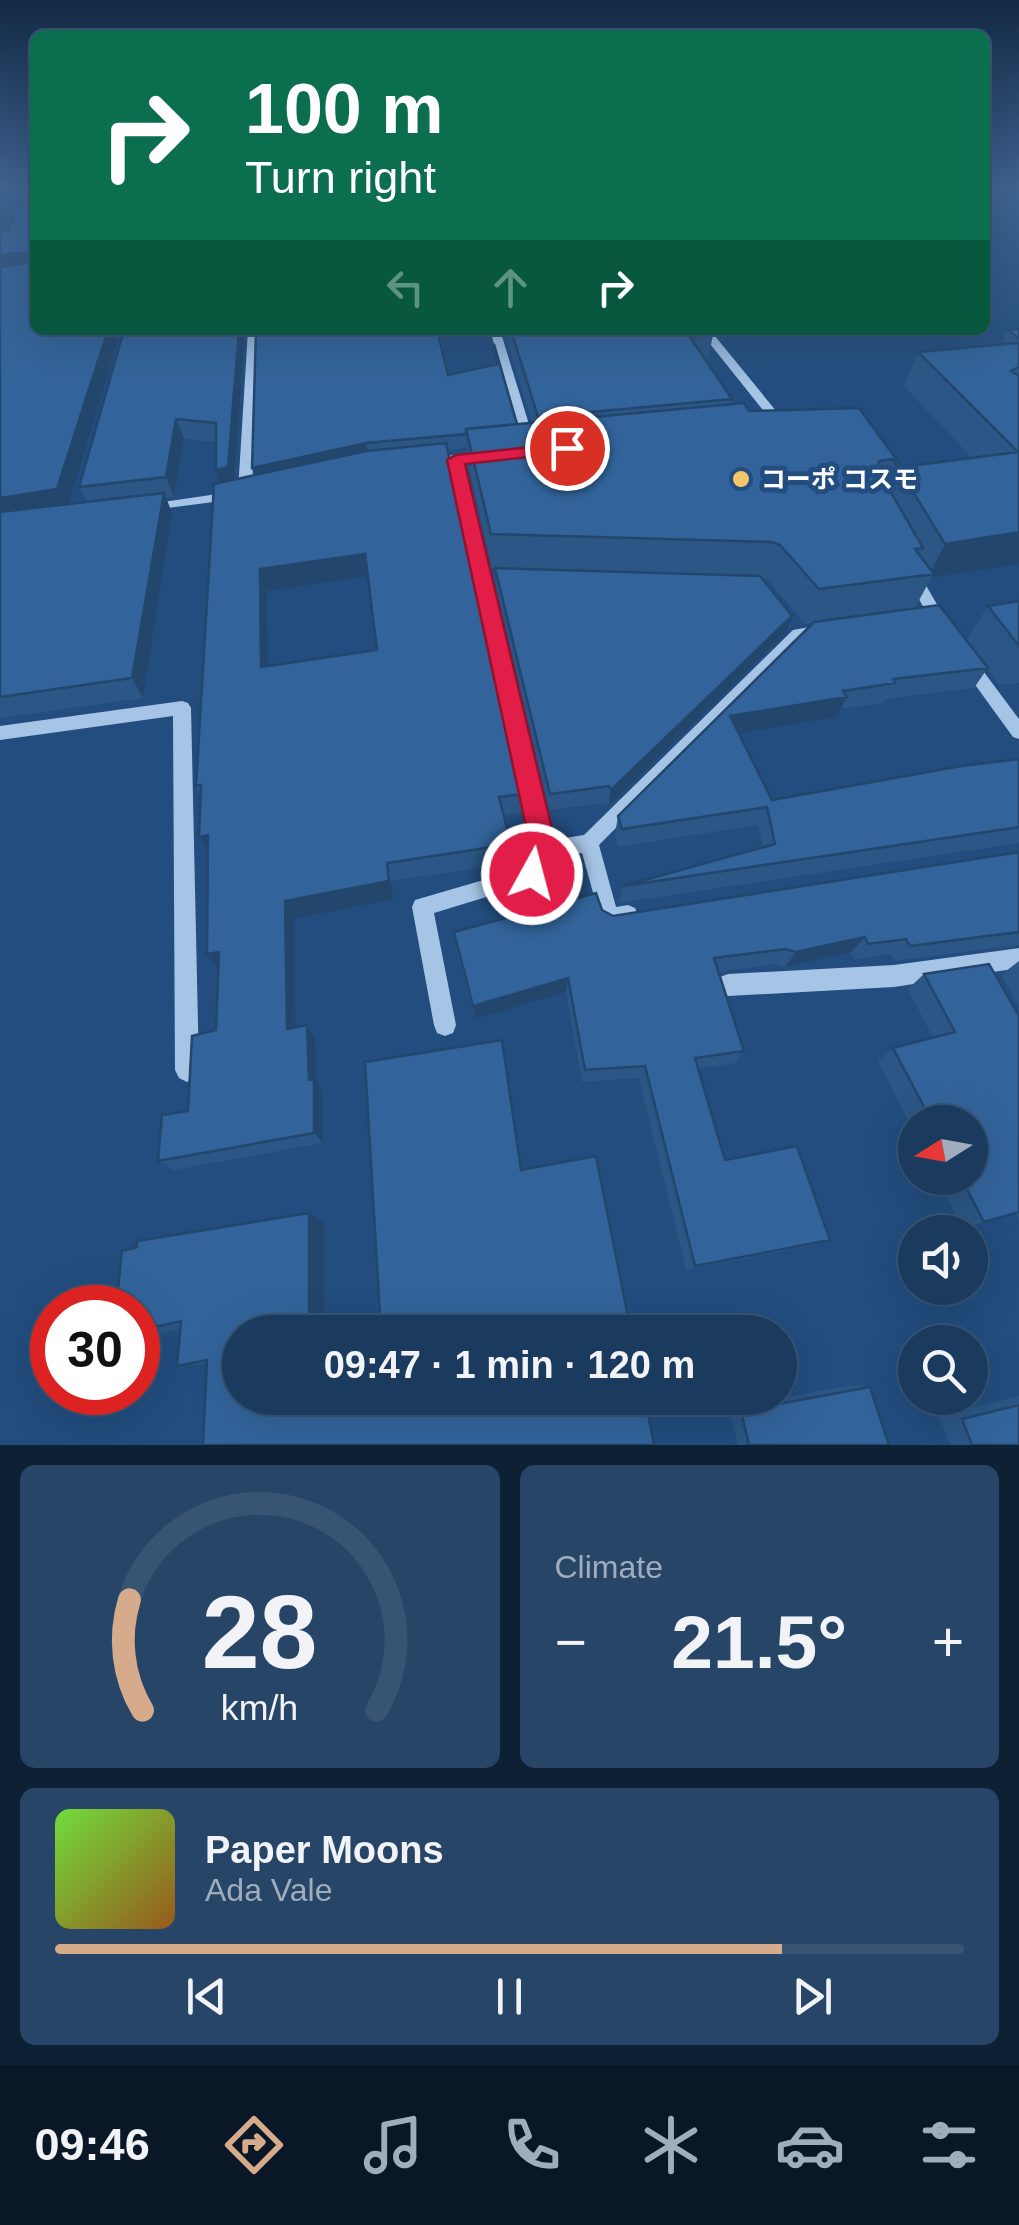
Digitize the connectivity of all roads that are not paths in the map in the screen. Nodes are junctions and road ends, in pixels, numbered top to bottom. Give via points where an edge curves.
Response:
1 (253, 335) edge
2 (497, 335) edge
3 (708, 335) edge
4 (762, 428) edge
5 (551, 450) edge
6 (532, 452) junction
7 (456, 460) junction
8 (421, 462) edge
9 (263, 489) edge
10 (246, 492) junction
11 (132, 510) edge
12 (908, 566) edge
13 (481, 577) junction
14 (501, 577) edge
15 (934, 616) junction
16 (914, 618) edge
17 (837, 629) edge
18 (1019, 732) edge
19 (0, 733) edge
20 (589, 843) junction
21 (544, 850) junction
22 (648, 912) edge
23 (1019, 958) edge
24 (979, 964) junction
25 (728, 985) dead end
26 (995, 992) edge
27 (445, 1025) dead end
28 (186, 1070) edge

1 - 10 street
2 - 6 street
3 - 4 street via 782,426
5 - 6 street
6 - 7 street
7 - 8 street
7 - 13 street
9 - 10 street
10 - 11 street
12 - 15 street
13 - 14 street
13 - 21 street
15 - 16 street
15 - 18 street
17 - 20 street via 794,628
19 - 28 street via 182,708
20 - 21 street
20 - 22 street via 609,918
21 - 27 street via 532,874 422,907
23 - 24 street
24 - 25 street
24 - 26 street

